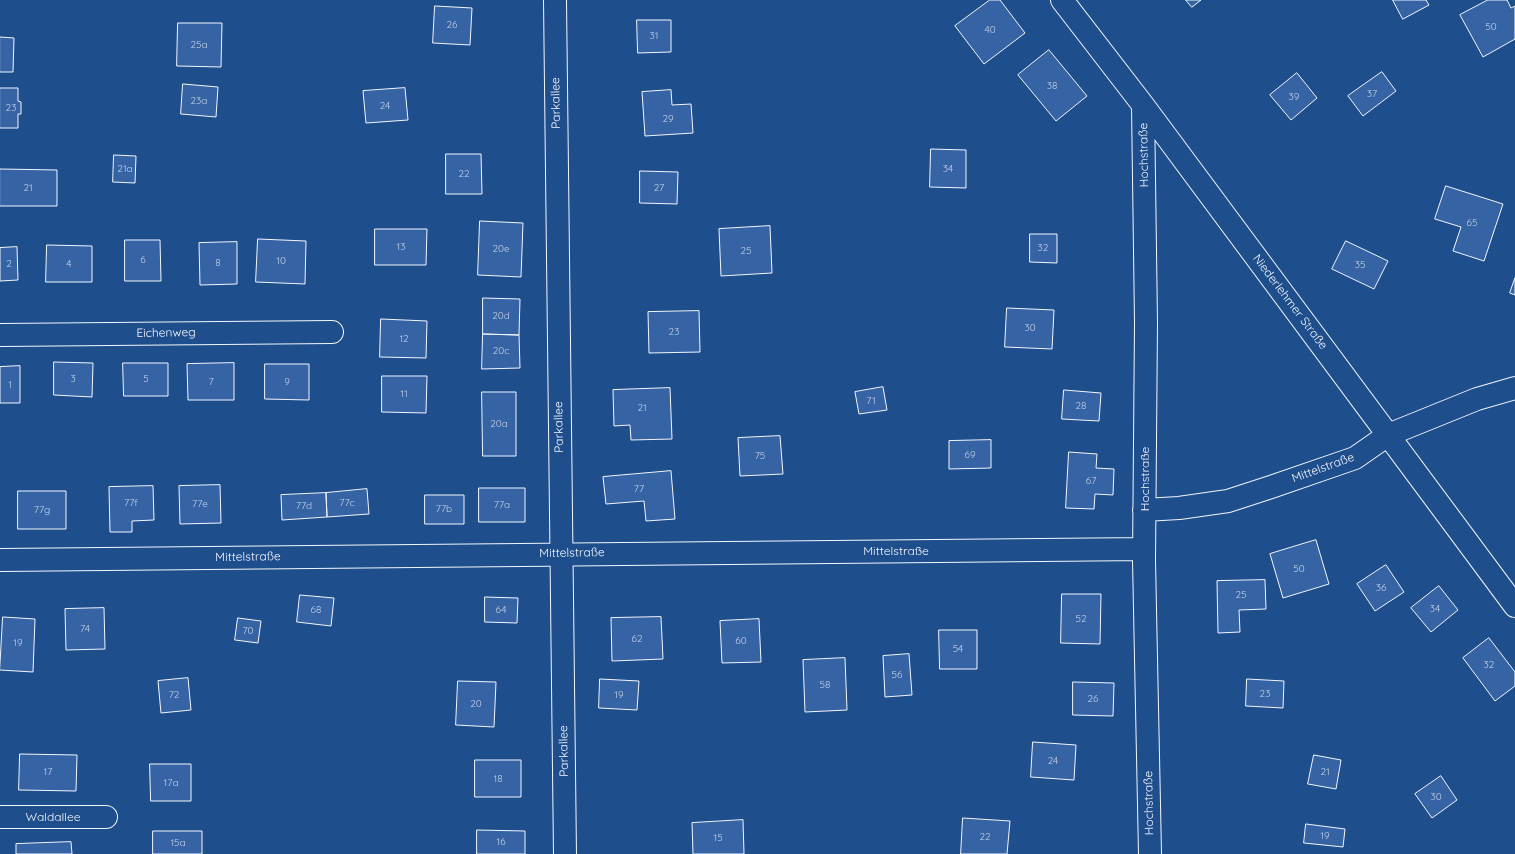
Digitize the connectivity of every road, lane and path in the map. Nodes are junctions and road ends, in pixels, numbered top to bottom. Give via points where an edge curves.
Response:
1 (555, 0) edge
2 (1062, 0) edge
3 (1143, 105) junction
4 (332, 332) dead end
5 (0, 335) edge
6 (1515, 388) edge
7 (1388, 435) junction
8 (1144, 510) junction
9 (1144, 549) junction
10 (561, 554) junction
11 (0, 560) edge
12 (1515, 606) edge
13 (0, 817) edge
14 (106, 817) dead end
15 (565, 854) edge
16 (1150, 854) edge

1 - 10 street, Parkallee
2 - 3 street, Niederlehmer Straße
3 - 7 street, Niederlehmer Straße
3 - 8 street, Hochstraße via 1146,323
4 - 5 street, Eichenweg
6 - 7 street, Mittelstraße via 1477,399
7 - 8 street, Mittelstraße via 1355,458 1228,501
7 - 12 street, Niederlehmer Straße
8 - 9 street, Hochstraße
9 - 10 street, Mittelstraße
9 - 16 street, Hochstraße
10 - 11 street, Mittelstraße
10 - 15 street, Parkallee
13 - 14 street, Waldallee

